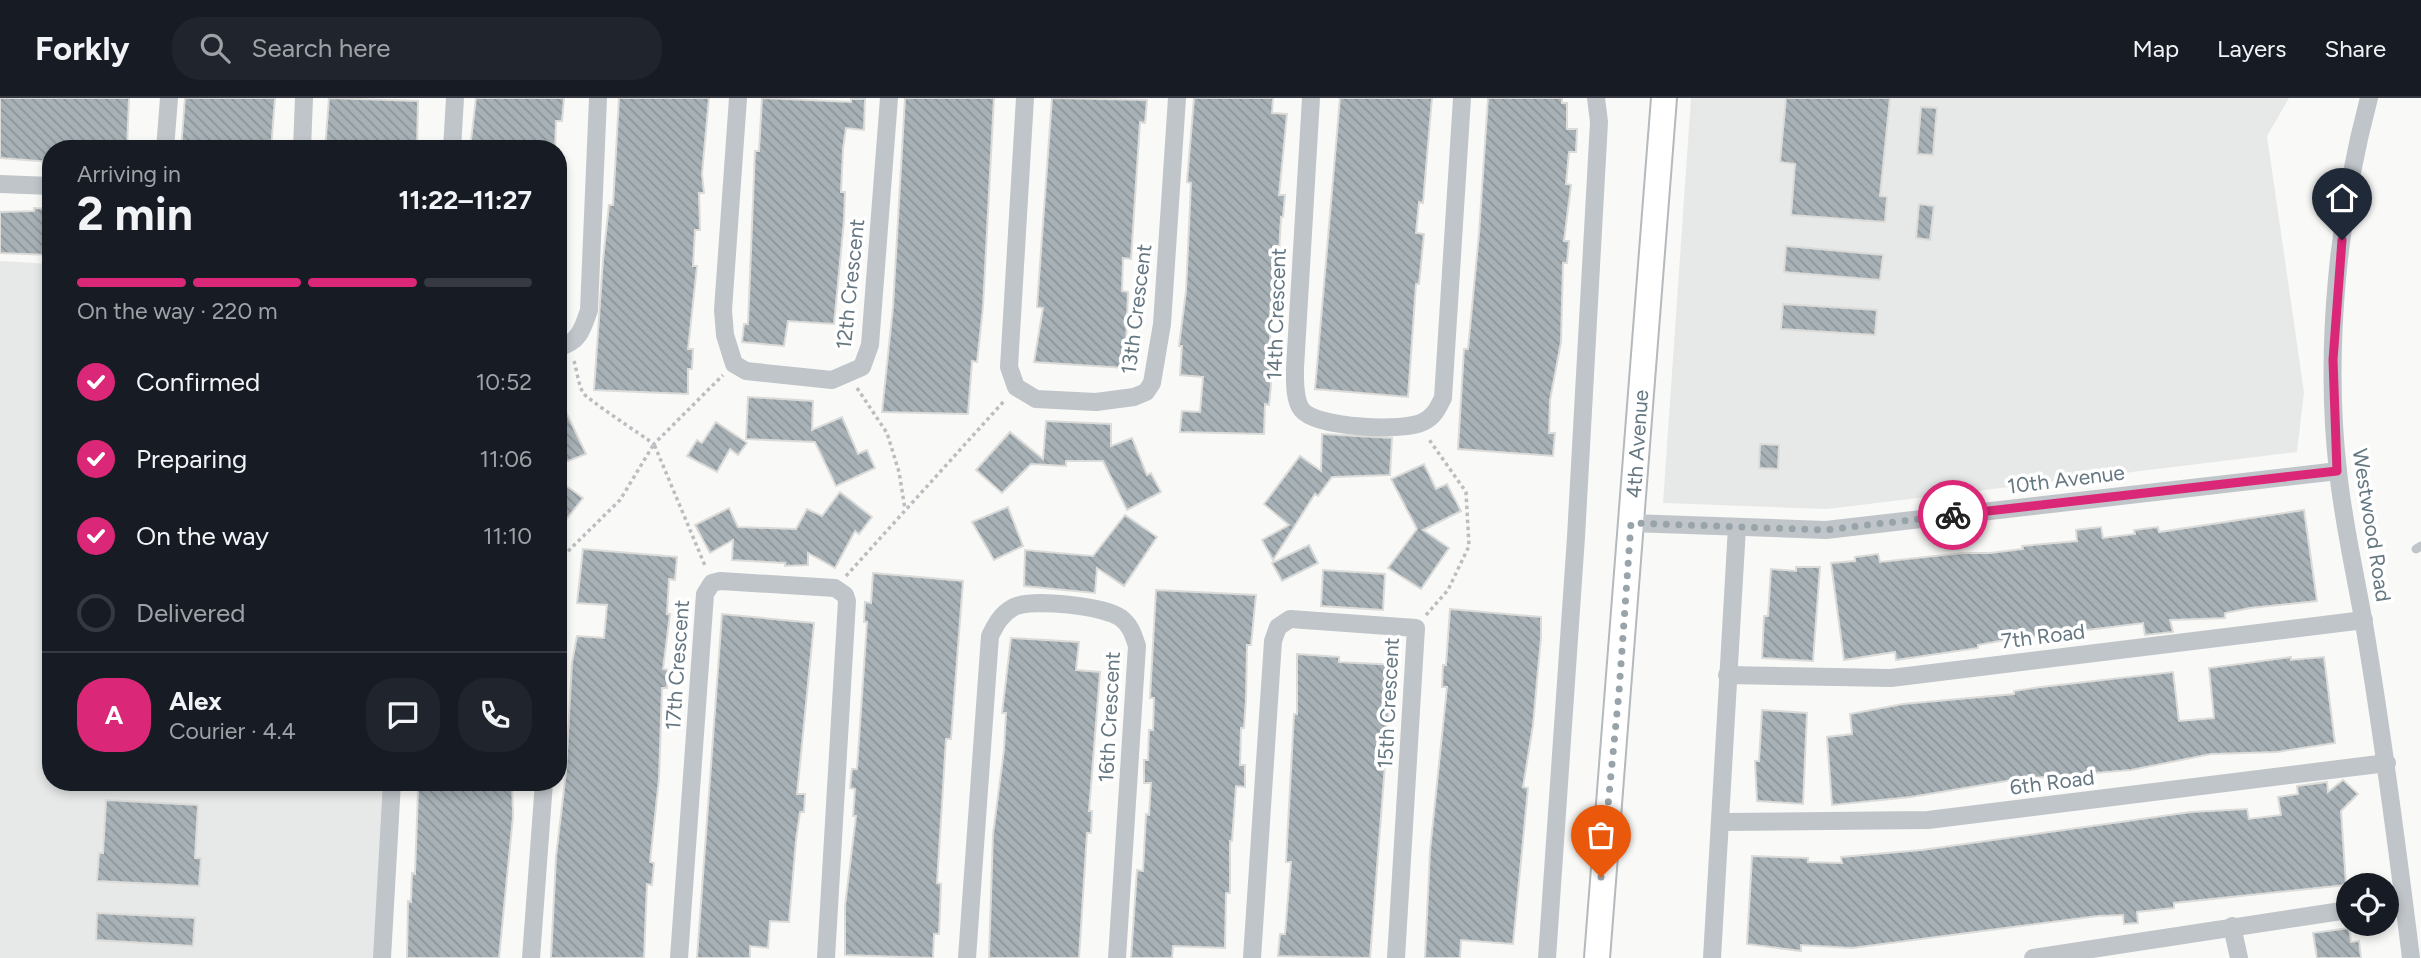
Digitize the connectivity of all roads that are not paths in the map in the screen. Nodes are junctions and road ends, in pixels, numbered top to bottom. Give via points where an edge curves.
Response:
1 (169, 98) edge
2 (304, 98) edge
3 (455, 98) edge
4 (598, 98) edge
5 (738, 98) edge
6 (889, 98) edge
7 (1025, 98) edge
8 (1177, 98) edge
9 (1311, 98) edge
10 (1462, 98) edge
11 (1596, 98) edge
12 (1664, 98) edge
13 (2369, 98) edge
14 (166, 140) edge
15 (302, 140) edge
16 (453, 140) edge
17 (0, 184) edge
18 (42, 186) edge
19 (567, 344) edge
20 (2337, 471) junction
21 (1631, 523) junction
22 (1737, 527) junction
23 (2364, 620) junction
24 (1727, 675) junction
25 (2387, 762) junction
26 (391, 791) edge
27 (543, 791) edge
28 (1721, 822) junction
29 (2393, 873) edge
30 (2336, 912) edge
31 (2399, 918) edge
32 (2232, 926) junction
33 (2088, 954) edge
34 (382, 958) edge
35 (531, 958) edge
36 (679, 958) edge
37 (826, 958) edge
38 (967, 958) edge
39 (1117, 958) edge
40 (1252, 958) edge
41 (1396, 958) edge
42 (1547, 958) edge
43 (1597, 958) edge
44 (1712, 958) edge
45 (2033, 958) edge
46 (2239, 958) edge
47 (2411, 958) edge

1 - 14 street
2 - 15 street
3 - 16 street
4 - 19 street via 589,310 582,331
5 - 6 street, 12th Crescent via 723,310 734,364 769,375 832,380 862,367 872,334
7 - 8 street, 13th Crescent via 1009,367 1016,387 1037,399 1096,402 1134,397 1152,383 1161,324
9 - 10 street, 14th Crescent via 1296,394 1302,410 1317,419 1387,428 1421,424 1434,415 1443,398
11 - 42 street via 1599,122 1576,537
12 - 21 street, 4th Avenue
13 - 20 street, Westwood Road via 2342,240 2333,360
17 - 18 street
20 - 22 street, 10th Avenue via 1826,530
20 - 23 street, Westwood Road
21 - 22 street, 10th Avenue
21 - 43 street, 4th Avenue
22 - 24 street
23 - 24 street, 7th Road via 1891,678
23 - 25 street, Westwood Road
24 - 28 street
25 - 28 street, 6th Road via 1928,820
25 - 29 street, Westwood Road
26 - 34 street
27 - 35 street
28 - 44 street
30 - 32 street
31 - 47 street, Westwood Road
32 - 33 street
32 - 46 street
33 - 45 street
36 - 37 street, 17th Crescent via 705,594 712,583 720,581 835,588 845,595
38 - 39 street, 16th Crescent via 990,636 1001,616 1016,606 1037,603 1119,616 1132,628 1137,646
40 - 41 street, 15th Crescent via 1273,641 1278,627 1290,619 1416,628

